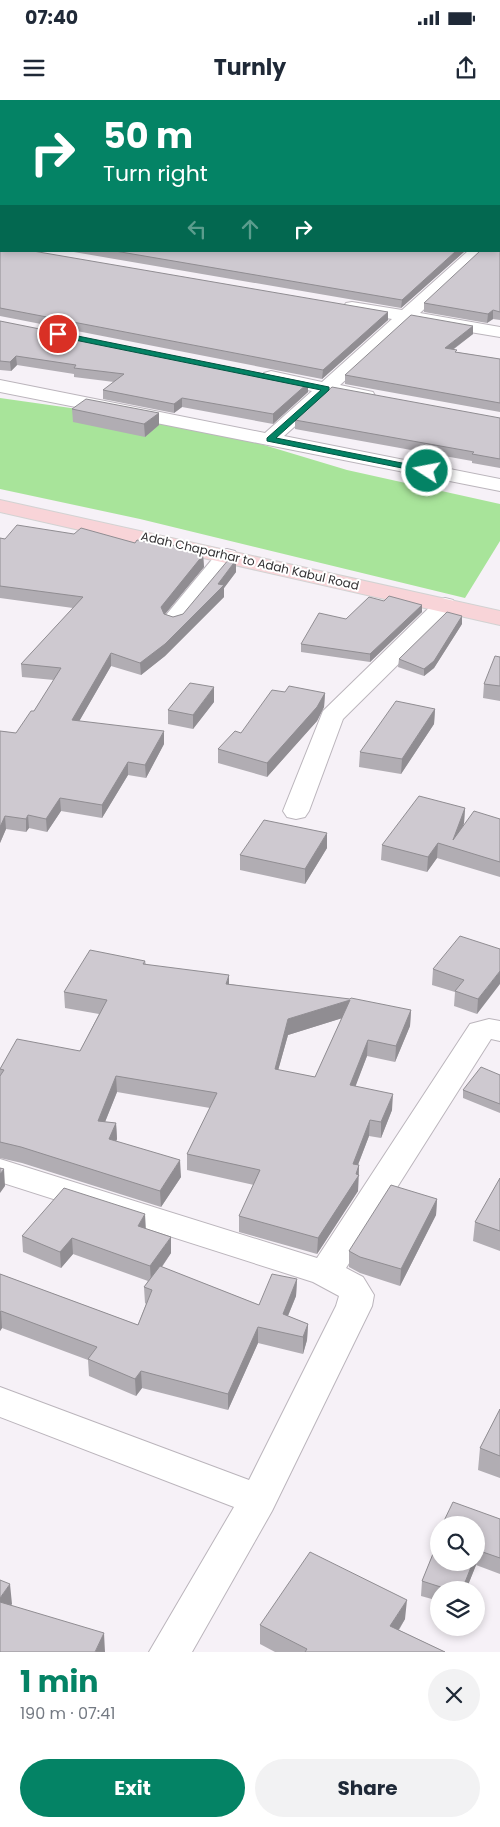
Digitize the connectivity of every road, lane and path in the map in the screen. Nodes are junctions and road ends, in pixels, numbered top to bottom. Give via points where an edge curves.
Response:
1 (481, 252) edge
2 (338, 305) edge
3 (407, 316) junction
4 (500, 332) edge
5 (250, 373) edge
6 (0, 386) edge
7 (326, 388) junction
8 (384, 399) edge
9 (270, 439) junction
10 (500, 485) edge
11 (0, 506) edge
12 (227, 556) junction
13 (445, 606) junction
14 (500, 618) edge
15 (174, 620) edge
16 (296, 811) dead end
17 (500, 1031) edge
18 (0, 1170) edge
19 (325, 1273) junction
20 (0, 1402) edge
21 (258, 1500) junction
22 (170, 1652) edge

1 - 3 street
2 - 3 street
3 - 4 street
3 - 7 street
5 - 7 street
6 - 9 street
7 - 8 street
7 - 9 street
9 - 10 street
11 - 12 main road, Adah Chaparhar to Adah Kabul Road
12 - 13 main road, Adah Chaparhar to Adah Kabul Road
12 - 15 street
13 - 14 main road, Adah Chaparhar to Adah Kabul Road
13 - 16 street via 332,716
17 - 19 street via 481,1031
18 - 19 street
19 - 21 street via 351,1286 357,1296
20 - 21 street
21 - 22 street

